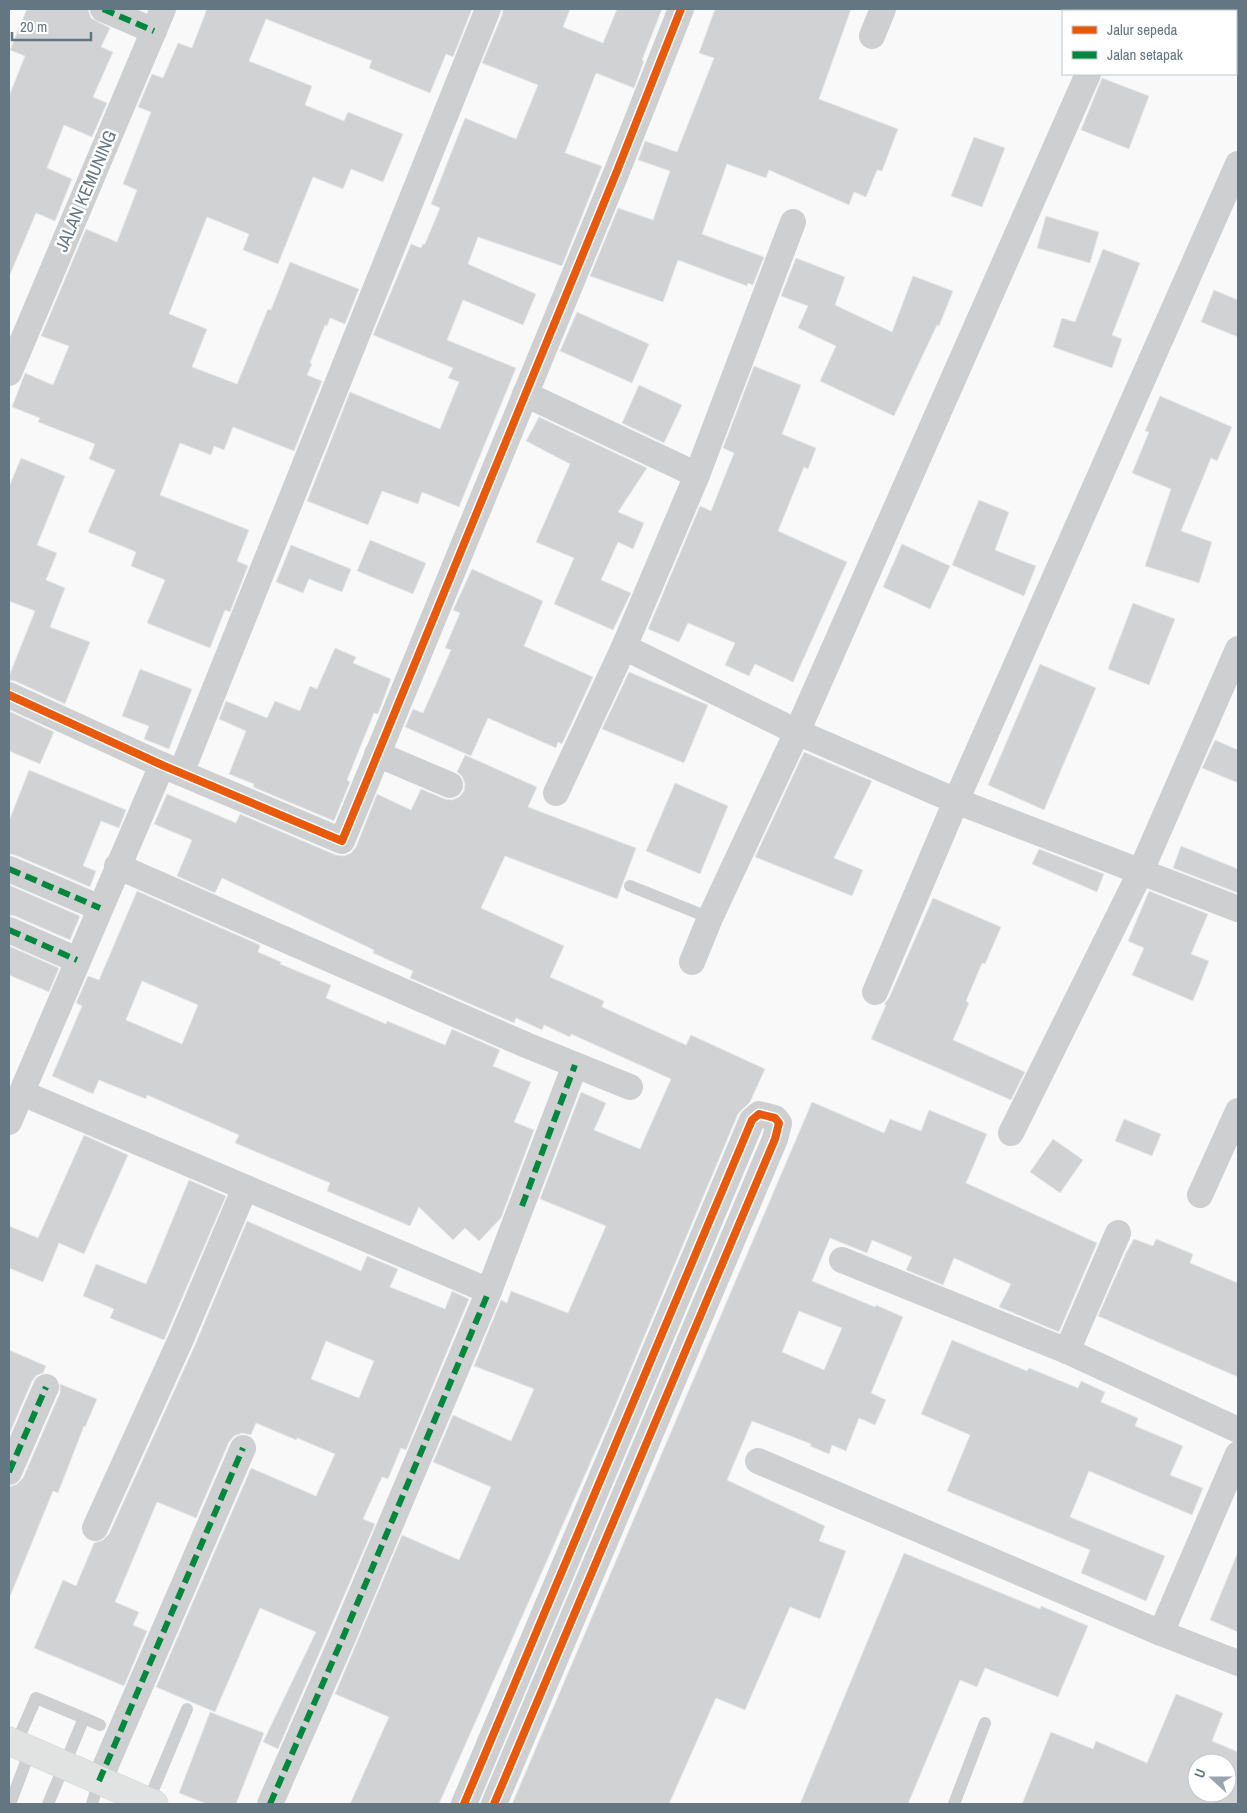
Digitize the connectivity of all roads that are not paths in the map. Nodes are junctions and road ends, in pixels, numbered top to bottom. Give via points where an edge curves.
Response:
1 (103, 9) edge
2 (488, 9) edge
3 (681, 9) edge
4 (883, 9) edge
5 (159, 20) edge
6 (872, 36) dead end
7 (1088, 75) edge
8 (1238, 164) edge
9 (794, 222) dead end
10 (15, 340) edge
11 (9, 373) edge
12 (526, 394) junction
13 (698, 475) junction
14 (624, 647) junction
15 (1238, 649) edge
16 (9, 695) edge
17 (797, 732) junction
18 (377, 754) junction
19 (171, 769) junction
20 (450, 785) dead end
21 (556, 794) dead end
22 (956, 802) junction
23 (117, 866) junction
24 (9, 869) edge
25 (1140, 873) junction
26 (630, 886) dead end
27 (100, 908) junction
28 (1238, 909) edge
29 (710, 918) junction
30 (9, 930) edge
31 (77, 960) junction
32 (692, 962) dead end
33 (875, 992) dead end
34 (575, 1065) junction
35 (630, 1087) dead end
36 (22, 1093) junction
37 (1238, 1111) edge
38 (9, 1122) edge
39 (1011, 1133) dead end
40 (245, 1188) junction
41 (1200, 1195) dead end
42 (1118, 1234) dead end
43 (842, 1260) dead end
44 (489, 1291) junction
45 (1067, 1350) junction
46 (46, 1386) dead end
47 (1238, 1430) edge
48 (619, 1436) junction
49 (243, 1448) dead end
50 (644, 1448) junction
51 (1238, 1454) edge
52 (758, 1461) dead end
53 (9, 1472) edge
54 (95, 1528) dead end
55 (1161, 1633) junction
56 (1238, 1663) edge
57 (186, 1709) dead end
58 (84, 1718) junction
59 (985, 1723) dead end
60 (100, 1725) dead end
61 (18, 1745) edge
62 (64, 1766) junction
63 (96, 1792) edge
64 (151, 1803) edge
65 (10, 1804) edge
66 (48, 1804) edge
67 (270, 1804) edge
68 (464, 1804) edge
69 (494, 1804) edge
70 (954, 1804) edge

1 - 5 street
2 - 19 street
3 - 12 street
4 - 6 street
5 - 10 street, JALAN KEMUNING
7 - 17 street
8 - 22 street
9 - 13 street
10 - 11 street, JALAN KEMUNING
12 - 13 street
12 - 18 street
13 - 14 street
14 - 17 street
14 - 21 street
15 - 25 street
16 - 19 street
17 - 22 street
17 - 29 street
18 - 19 street via 342,841
18 - 20 street
19 - 23 street
22 - 25 street
22 - 33 street
23 - 27 street
23 - 34 street
24 - 27 street
25 - 28 street
25 - 39 street
26 - 29 lane
27 - 31 street
29 - 32 street
30 - 31 street
31 - 36 street
34 - 35 street
34 - 44 street
36 - 38 street
36 - 40 street
37 - 41 street
40 - 44 street
40 - 54 street
42 - 45 street
43 - 45 street
44 - 67 street
45 - 47 street
46 - 53 street
48 - 50 street
48 - 50 street via 752,1120 760,1114 775,1118 779,1123 775,1139
48 - 68 street
49 - 63 street
50 - 69 street
51 - 55 street
52 - 55 street
55 - 56 street
57 - 64 lane
58 - 60 lane
58 - 61 lane via 36,1698
58 - 62 lane
59 - 70 lane
61 - 62 highway
61 - 65 lane
62 - 63 highway
62 - 66 lane
63 - 64 highway

